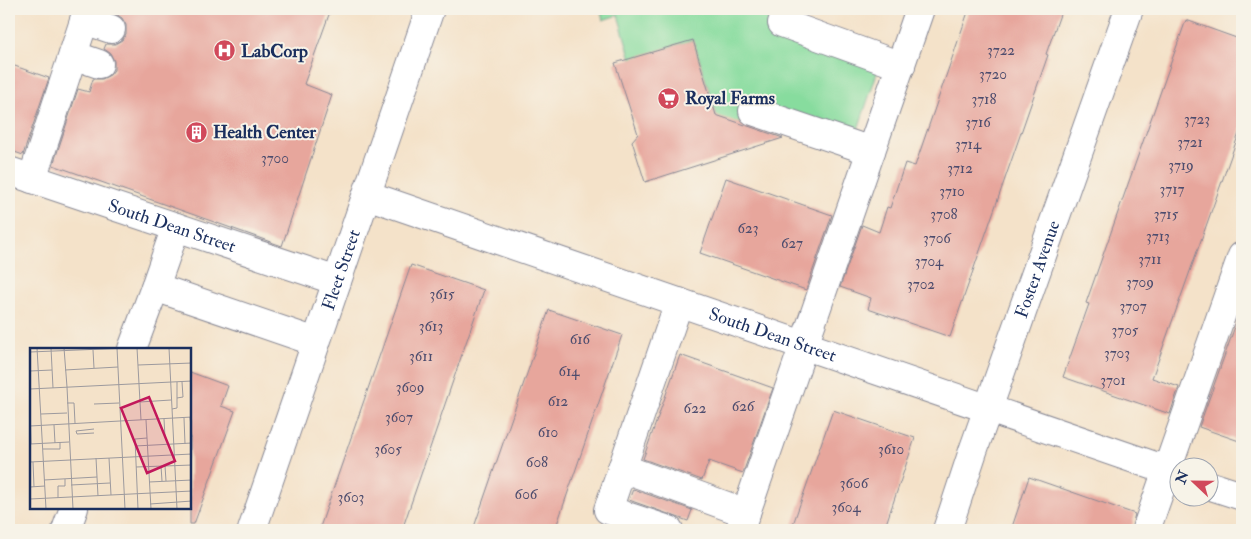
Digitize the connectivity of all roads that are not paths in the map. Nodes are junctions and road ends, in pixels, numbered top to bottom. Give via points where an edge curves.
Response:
1 (430, 9) edge
2 (920, 9) edge
3 (1128, 9) edge
4 (86, 15) edge
5 (782, 23) dead end
6 (110, 29) dead end
7 (72, 55) junction
8 (99, 64) dead end
9 (901, 66) junction
10 (753, 112) dead end
11 (871, 151) junction
12 (20, 175) edge
13 (367, 195) junction
14 (176, 227) junction
15 (1241, 263) edge
16 (337, 281) junction
17 (154, 287) junction
18 (679, 302) junction
19 (316, 342) junction
20 (804, 345) junction
21 (132, 348) edge
22 (988, 409) junction
23 (1178, 456) edge
24 (622, 468) junction
25 (1168, 470) edge
26 (1168, 483) edge
27 (1218, 488) edge
28 (1242, 496) edge
29 (74, 509) edge
30 (743, 522) edge
31 (66, 530) edge
32 (252, 530) edge
33 (669, 530) edge
34 (947, 530) edge
35 (1146, 530) edge

1 - 13 street, Fleet Street
2 - 9 street
3 - 22 street, Foster Avenue
4 - 6 street
4 - 7 street
5 - 9 street
7 - 8 street
7 - 12 street
9 - 11 street
10 - 11 street
11 - 20 street
12 - 14 street, South Dean Street
13 - 16 street, Fleet Street
13 - 18 street, South Dean Street
14 - 16 street, South Dean Street
14 - 17 street
15 - 23 street
16 - 19 street, Fleet Street
17 - 19 street
17 - 21 street
18 - 20 street, South Dean Street
18 - 24 street
19 - 32 street, Fleet Street
20 - 22 street, South Dean Street
20 - 30 street
22 - 25 street, South Dean Street
22 - 34 street, Foster Avenue
24 - 30 street
24 - 33 street via 608,510
26 - 35 street
27 - 28 street
29 - 31 street

